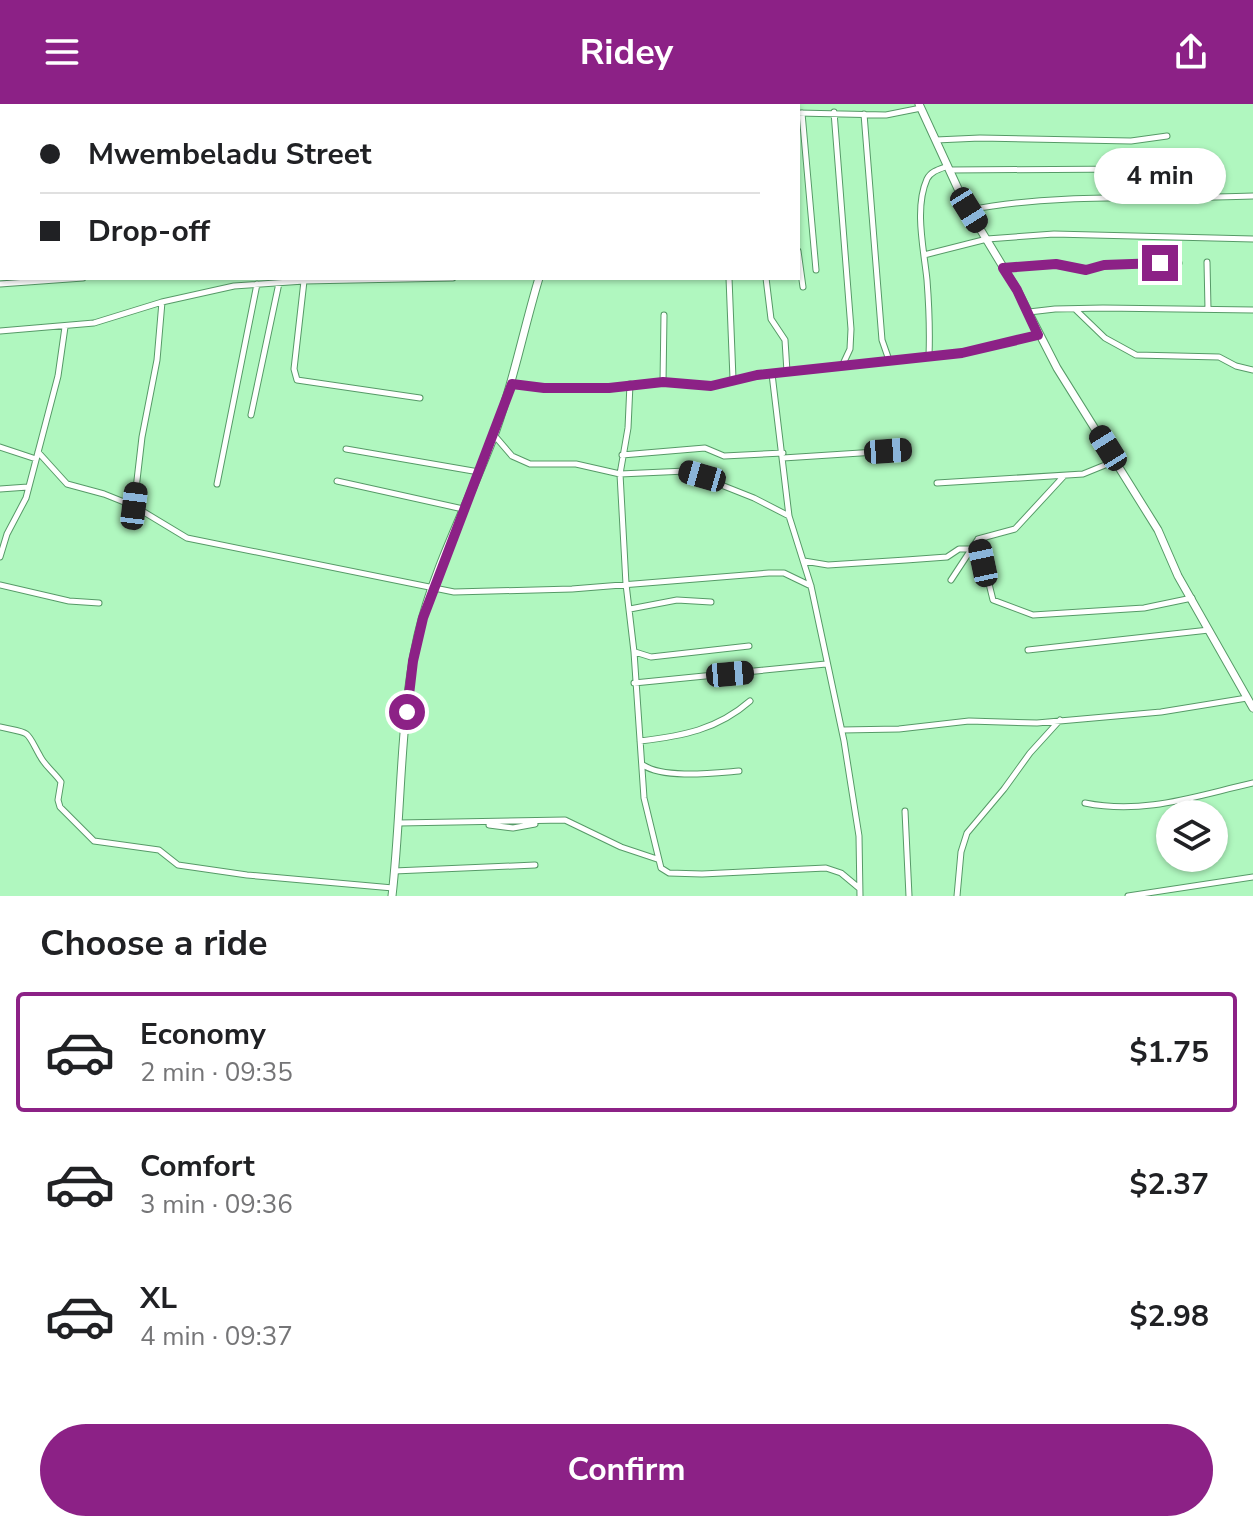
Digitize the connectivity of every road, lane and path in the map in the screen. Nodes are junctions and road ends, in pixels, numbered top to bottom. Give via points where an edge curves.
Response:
1 (920, 106) edge
2 (834, 112) junction
3 (800, 113) edge
4 (864, 114) junction
5 (1167, 136) dead end
6 (936, 140) junction
7 (949, 168) junction
8 (1204, 168) dead end
9 (1253, 196) edge
10 (969, 210) junction
11 (987, 239) junction
12 (1253, 239) edge
13 (924, 255) junction
14 (1207, 262) dead end
15 (1179, 263) dead end
16 (800, 265) edge
17 (1003, 268) junction
18 (816, 270) dead end
19 (55, 280) edge
20 (216, 280) edge
21 (354, 280) edge
22 (538, 280) edge
23 (729, 280) edge
24 (766, 280) edge
25 (304, 281) junction
26 (279, 283) junction
27 (0, 284) edge
28 (257, 284) junction
29 (803, 287) dead end
30 (216, 289) junction
31 (162, 302) junction
32 (1076, 309) junction
33 (1208, 309) junction
34 (1253, 310) edge
35 (1028, 312) junction
36 (664, 315) dead end
37 (65, 327) junction
38 (0, 331) edge
39 (1038, 335) junction
40 (929, 356) junction
41 (889, 360) junction
42 (843, 364) junction
43 (1253, 370) edge
44 (787, 372) junction
45 (772, 374) junction
46 (733, 379) junction
47 (663, 382) junction
48 (512, 384) junction
49 (630, 384) junction
50 (420, 398) dead end
51 (251, 415) dead end
52 (494, 435) junction
53 (0, 447) edge
54 (346, 449) dead end
55 (907, 450) dead end
56 (38, 452) junction
57 (622, 455) junction
58 (783, 456) junction
59 (36, 459) junction
60 (1116, 461) junction
61 (479, 472) junction
62 (620, 474) junction
63 (1065, 475) junction
64 (337, 481) dead end
65 (937, 483) dead end
66 (217, 484) dead end
67 (28, 487) junction
68 (0, 489) edge
69 (134, 506) junction
70 (463, 509) junction
71 (789, 516) junction
72 (978, 539) junction
73 (970, 549) junction
74 (0, 557) edge
75 (803, 561) junction
76 (951, 580) dead end
77 (626, 584) junction
78 (0, 585) edge
79 (811, 586) junction
80 (434, 588) junction
81 (1192, 598) junction
82 (711, 602) dead end
83 (99, 603) dead end
84 (630, 609) junction
85 (1210, 630) junction
86 (749, 646) dead end
87 (1028, 650) dead end
88 (634, 652) junction
89 (826, 664) junction
90 (634, 683) junction
91 (1247, 698) junction
92 (750, 701) dead end
93 (1253, 708) edge
94 (1060, 720) junction
95 (0, 727) edge
96 (842, 730) junction
97 (640, 741) junction
98 (642, 765) junction
99 (739, 771) dead end
100 (1253, 783) edge
101 (1085, 803) dead end
102 (905, 811) dead end
103 (399, 823) junction
104 (658, 860) junction
105 (535, 865) dead end
106 (393, 872) junction
107 (1253, 877) edge
108 (859, 888) junction
109 (392, 892) edge
110 (860, 896) edge
111 (909, 896) edge
112 (957, 896) edge
113 (1128, 896) edge

1 - 4 street via 897,114
1 - 6 street
2 - 3 street
2 - 4 street
2 - 42 street via 851,329
3 - 18 street
4 - 41 street via 882,340
5 - 6 street via 1131,141
6 - 7 street
7 - 8 street
7 - 10 street
7 - 13 street via 928,177
9 - 10 street via 1004,203
10 - 11 street
11 - 12 street via 1054,234
11 - 13 street
11 - 17 street
13 - 40 street
14 - 33 street
15 - 17 street via 1086,270 1056,264
16 - 29 street
17 - 35 street
19 - 27 street
20 - 30 street
21 - 25 street
22 - 48 street
23 - 46 street
24 - 44 street via 771,319 785,340
25 - 26 street
25 - 50 street via 297,380
26 - 28 street
26 - 51 street
28 - 30 street
28 - 66 street
30 - 31 street
31 - 37 street
31 - 69 street
32 - 33 street
32 - 35 street
32 - 43 street via 1105,338 1136,355 1219,357
33 - 34 street
35 - 39 street
36 - 47 street
37 - 38 street
37 - 56 street
39 - 40 street
39 - 60 street
40 - 41 street
41 - 42 street
42 - 44 street
44 - 45 street
45 - 46 street
45 - 58 street
46 - 47 street via 703,386
47 - 49 street
48 - 49 street
48 - 52 street
49 - 57 street
52 - 61 street
52 - 62 street via 512,456 530,464 576,464
53 - 59 street
54 - 61 street
55 - 58 street
56 - 59 street
56 - 69 street via 67,484
57 - 58 street via 700,448 724,456
57 - 62 street
58 - 71 street
59 - 67 street
60 - 63 street
60 - 81 street
61 - 70 street
62 - 71 street via 686,471
62 - 77 street
63 - 65 street
63 - 72 street via 1015,529
64 - 70 street
67 - 68 street
67 - 74 street
69 - 80 street via 195,540
70 - 80 street
71 - 75 street
72 - 73 street
72 - 81 street via 993,600 1024,613 1144,608
73 - 75 street via 947,557 895,561
73 - 76 street
75 - 79 street
77 - 79 street via 784,573
77 - 80 street via 502,592
77 - 84 street
78 - 83 street
79 - 89 street
80 - 103 street via 413,661
81 - 85 street
82 - 84 street via 677,600
84 - 88 street
85 - 87 street
85 - 91 street
86 - 88 street via 651,657
88 - 90 street
89 - 90 street
89 - 96 street
90 - 97 street
91 - 93 street
91 - 94 street
92 - 97 street via 713,725 677,737
94 - 96 street
94 - 112 street via 967,833
95 - 109 street via 32,738 60,779 60,807 94,841 159,850 178,865
96 - 108 street via 859,836
97 - 98 street
98 - 99 street via 672,773
98 - 104 street
100 - 101 street via 1154,807
102 - 111 street
103 - 104 street via 572,822
103 - 106 street
104 - 108 street via 669,873 826,868
105 - 106 street
106 - 109 street
107 - 113 street
108 - 110 street

